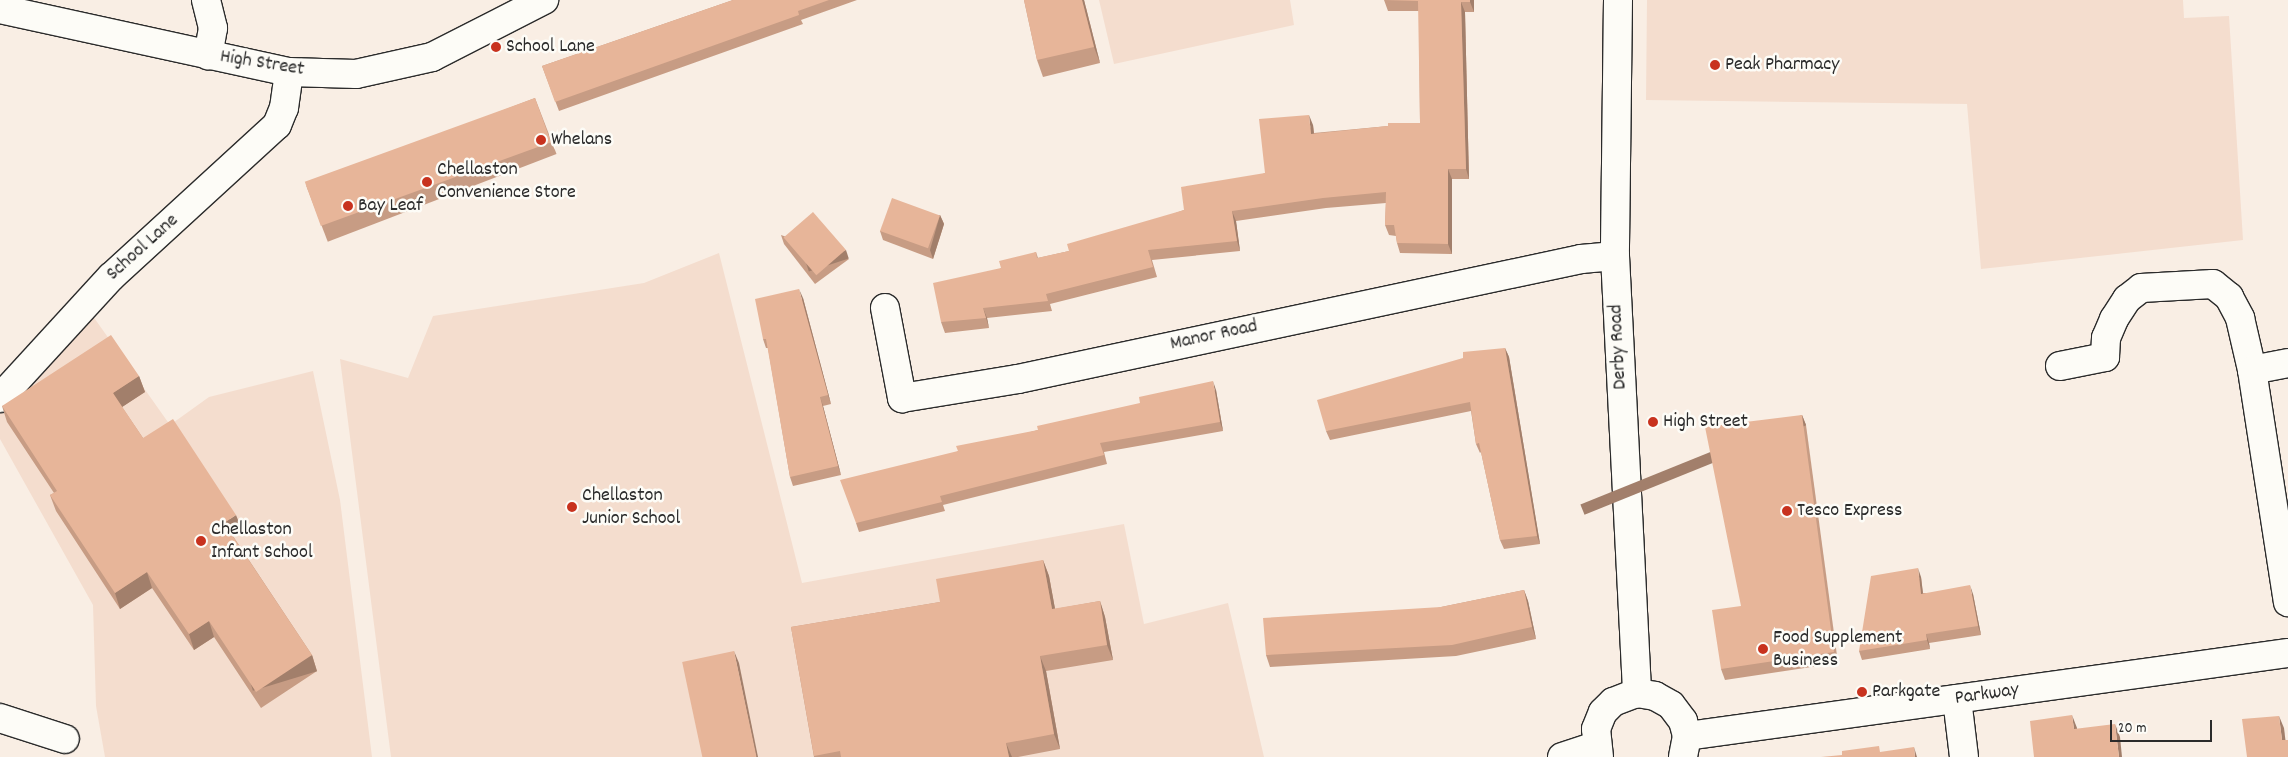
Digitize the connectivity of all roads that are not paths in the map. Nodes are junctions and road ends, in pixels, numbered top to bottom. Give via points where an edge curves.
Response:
1 (206, 0) edge
2 (544, 0) edge
3 (1618, 0) edge
4 (0, 9) edge
5 (208, 56) junction
6 (289, 72) junction
7 (1615, 256) junction
8 (885, 308) dead end
9 (2288, 363) edge
10 (2060, 366) dead end
11 (2252, 370) junction
12 (0, 398) edge
13 (2288, 602) edge
14 (2288, 653) edge
15 (1637, 693) junction
16 (1957, 699) junction
17 (0, 718) edge
18 (65, 739) dead end
19 (1685, 747) edge
20 (1597, 752) edge
21 (1562, 757) edge
22 (1964, 757) edge

1 - 5 street via 213,28
2 - 6 street, High Street via 432,57 356,74
3 - 7 street, Derby Road
4 - 5 street, High Street
5 - 6 street, High Street
6 - 12 street, School Lane via 284,108 277,125 111,277
7 - 8 street, Manor Road via 1581,259 1018,379 902,398
7 - 15 street, Derby Road
9 - 11 street
10 - 11 street via 2105,357 2106,338 2114,320 2127,299 2141,288 2192,283 2213,284 2229,297 2240,318
11 - 13 street
14 - 16 street, Parkway
15 - 19 street via 1655,696 1671,705 1683,721
15 - 20 street via 1614,702 1603,712 1596,730
16 - 19 street, Parkway
16 - 22 street
17 - 18 street
20 - 21 street

